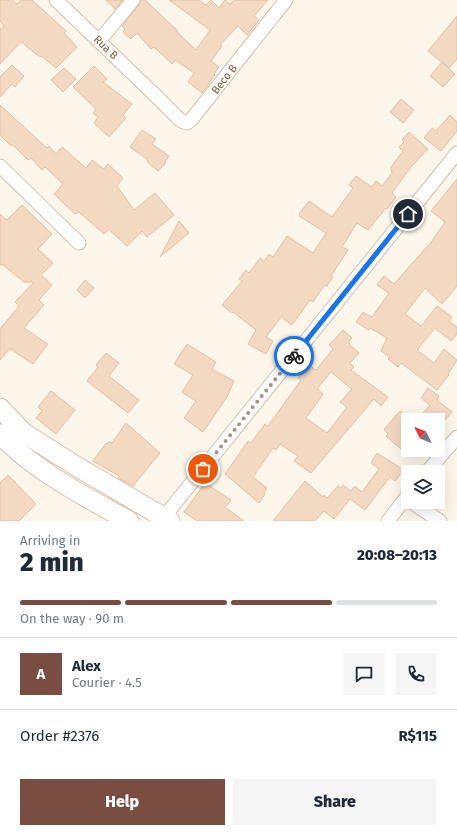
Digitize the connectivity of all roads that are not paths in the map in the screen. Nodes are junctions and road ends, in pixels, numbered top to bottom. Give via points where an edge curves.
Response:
1 (56, 0) edge
2 (133, 0) edge
3 (286, 0) edge
4 (99, 40) junction
5 (155, 95) joint
6 (457, 153) edge
7 (0, 166) edge
8 (79, 243) dead end
9 (0, 408) edge
10 (0, 434) edge
11 (457, 437) edge
12 (433, 465) edge
13 (401, 507) edge
14 (423, 509) edge
15 (167, 519) edge
16 (129, 521) edge
17 (388, 521) edge
18 (440, 521) edge

1 - 4 street, Rua B
2 - 4 street
3 - 5 street, Beco B via 187,123 181,121
4 - 5 street, Rua B
6 - 15 street
7 - 8 street
9 - 15 main road via 24,433
10 - 16 main road via 15,450 61,483
11 - 12 street
13 - 17 street
14 - 18 street

